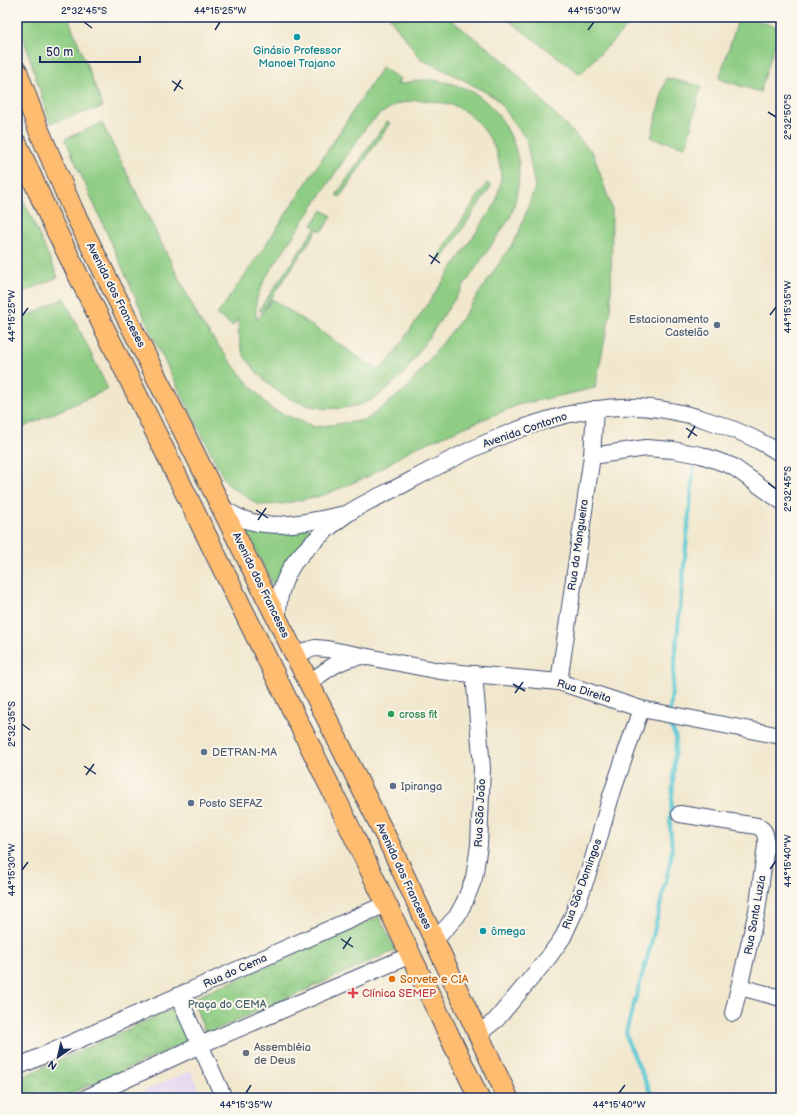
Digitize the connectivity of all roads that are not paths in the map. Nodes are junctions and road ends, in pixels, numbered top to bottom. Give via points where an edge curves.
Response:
1 (17, 71) edge
2 (17, 144) edge
3 (595, 409) junction
4 (781, 454) edge
5 (592, 456) junction
6 (781, 501) edge
7 (221, 507) junction
8 (347, 514) junction
9 (278, 621) junction
10 (295, 654) junction
11 (360, 656) junction
12 (474, 674) junction
13 (559, 682) junction
14 (310, 683) junction
15 (641, 709) junction
16 (781, 736) edge
17 (680, 814) dead end
18 (386, 904) junction
19 (435, 940) junction
20 (411, 955) junction
21 (740, 987) junction
22 (178, 996) junction
23 (781, 998) edge
24 (733, 1013) dead end
25 (478, 1034) junction
26 (200, 1045) junction
27 (17, 1067) edge
28 (86, 1098) edge
29 (224, 1098) edge
30 (479, 1098) edge
31 (508, 1098) edge

1 - 7 main road, Avenida dos Franceses via 73,210
2 - 18 main road via 54,225
3 - 4 street, Avenida Contorno via 650,408 695,417 734,430
3 - 5 street, Rua da Mangueira
3 - 8 street, Avenida Contorno via 547,420 491,440
5 - 6 street via 646,448 701,454 732,466
5 - 13 street, Rua da Mangueira
7 - 8 street, Avenida Contorno via 243,520 265,525 294,524
7 - 9 main road, Avenida dos Franceses
8 - 9 street, Avenida Contorno via 318,538 294,563 281,590
9 - 10 main road, Avenida dos Franceses
10 - 11 street, Rua Direita via 315,648
10 - 14 main road, Avenida dos Franceses
11 - 12 street, Rua Direita via 440,671
11 - 14 street, Rua Direita via 340,662
12 - 13 street, Rua Direita
12 - 19 street, Rua São João via 482,768 479,845 474,878 465,901 457,916
13 - 15 street, Rua Direita
14 - 19 main road, Avenida dos Franceses
15 - 16 street, Rua Direita
15 - 25 street, Rua São Domingos via 574,913 563,937 496,1020
17 - 21 street, Rua Santa Luzia via 757,826 766,834 757,911
18 - 20 main road
18 - 22 street, Rua do Cema
19 - 25 main road, Avenida dos Franceses
20 - 26 street
20 - 30 main road
21 - 23 street
21 - 24 street, Rua Santa Luzia
22 - 26 street
22 - 27 street, Rua do Cema
25 - 31 main road, Avenida dos Franceses
26 - 28 street
26 - 29 street

